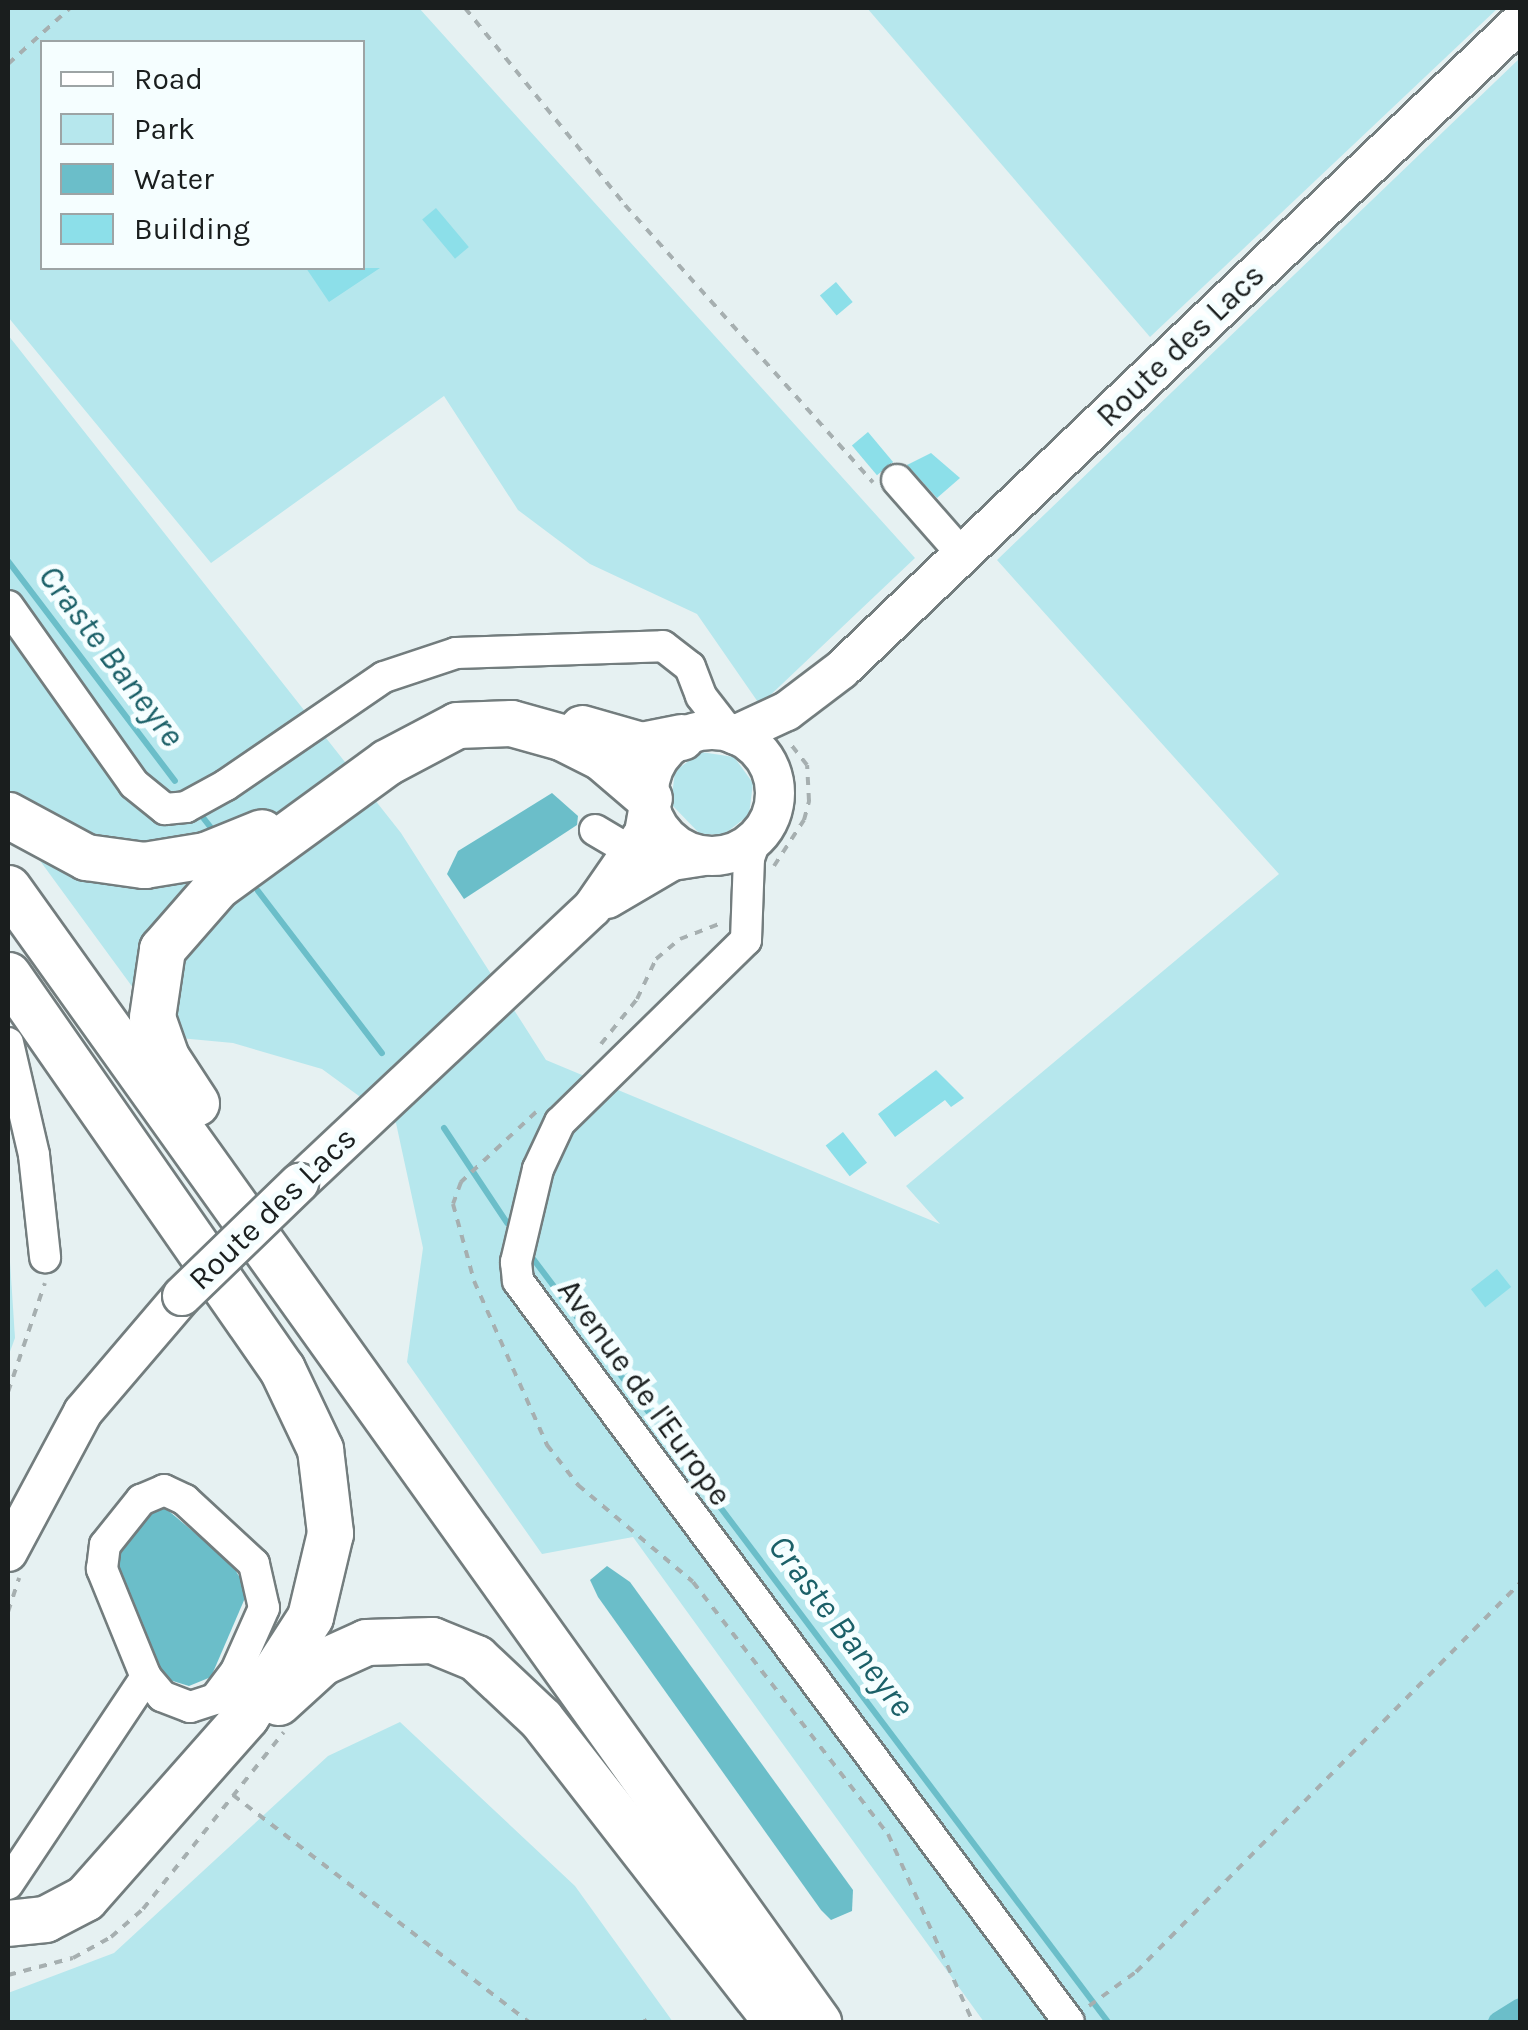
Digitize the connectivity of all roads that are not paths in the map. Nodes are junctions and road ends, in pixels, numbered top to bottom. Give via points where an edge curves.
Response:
1 (1520, 22) edge
2 (887, 484) road end
3 (962, 554) junction
4 (8, 606) edge
5 (842, 670) junction
6 (702, 696) junction
7 (732, 733) junction
8 (683, 736) junction
9 (775, 787) junction
10 (649, 802) junction
11 (8, 815) edge
12 (596, 830) dead end
13 (756, 838) junction
14 (632, 852) junction
15 (703, 856) junction
16 (8, 888) edge
17 (747, 902) junction
18 (592, 908) junction
19 (24, 935) edge
20 (8, 975) edge
21 (8, 1043) edge
22 (46, 1257) road end
23 (444, 1519) junction
24 (8, 1552) edge
25 (146, 1677) junction
26 (8, 1884) edge
27 (8, 1923) edge
28 (8, 1941) edge
29 (1078, 2015) edge
30 (780, 2022) edge
31 (818, 2022) edge

1 - 3 main road, Route des Lacs
2 - 3 street
3 - 5 main road, Route des Lacs
4 - 6 street via 134,784 165,808 186,807 226,785 384,677 456,653 663,646 690,667
5 - 7 main road, Route des Lacs via 787,711
5 - 9 main road, Route des Lacs via 786,739
6 - 7 street
6 - 8 street
7 - 8 main road
7 - 9 main road via 760,752
8 - 10 main road via 654,766
8 - 11 highway via 640,745 538,713 462,708 417,725 260,832 180,861 86,858
9 - 13 main road via 767,823
10 - 14 main road, Route des Lacs
10 - 15 main road via 668,839
10 - 23 highway via 601,757 561,737 511,723 457,725 387,762 217,886 173,930 154,972 152,1018 166,1057 307,1257 412,1422
12 - 14 street
13 - 15 main road via 723,855
13 - 17 street, Avenue de l'Europe
14 - 18 main road, Route des Lacs
15 - 17 street
15 - 18 main road, Route des Lacs via 672,861
16 - 19 highway
17 - 29 street, Avenue de l'Europe via 742,946 676,1003 552,1136 530,1198 518,1281
18 - 24 main road, Route des Lacs, bridge via 182,1296 82,1412
19 - 23 highway
20 - 27 highway via 282,1369 320,1449 330,1534 310,1617 246,1716 85,1898 45,1919
21 - 22 street via 34,1156
23 - 30 highway
23 - 31 highway
25 - 25 street via 102,1570 105,1545 141,1500 164,1490 185,1500 254,1564 264,1608 236,1671 215,1699 190,1706 162,1696
25 - 26 street
28 - 30 highway via 52,1934 96,1910 290,1689 322,1662 366,1642 432,1640 476,1658 519,1694

